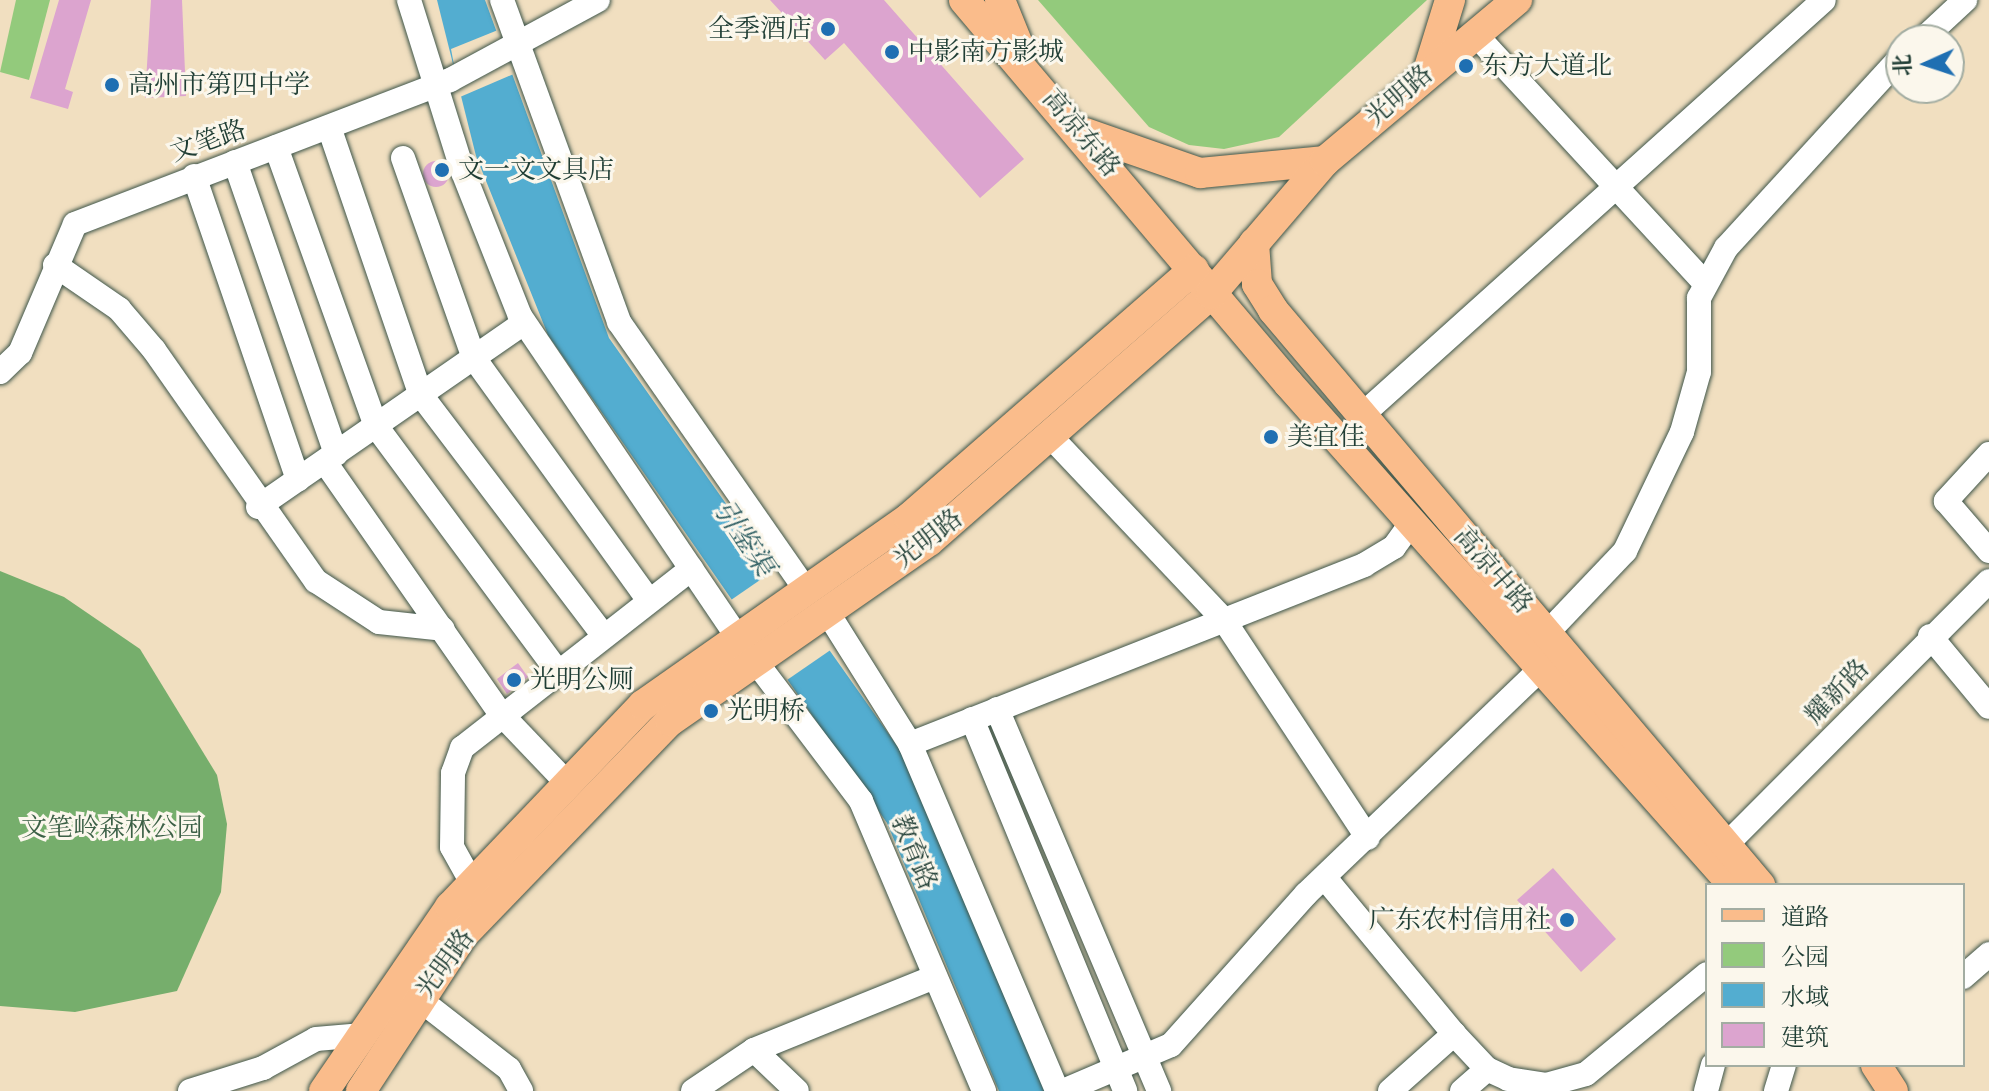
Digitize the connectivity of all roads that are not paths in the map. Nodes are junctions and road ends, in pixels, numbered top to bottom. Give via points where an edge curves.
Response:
1 (409, 0) edge
2 (502, 0) edge
3 (598, 0) edge
4 (964, 0) edge
5 (1000, 0) edge
6 (1450, 0) edge
7 (1517, 0) edge
8 (1824, 0) edge
9 (1965, 0) edge
10 (1939, 24) edge
11 (1475, 34) junction
12 (514, 50) junction
13 (1429, 68) junction
14 (1027, 69) junction
15 (1885, 74) edge
16 (443, 83) junction
17 (329, 127) junction
18 (1080, 131) junction
19 (276, 147) junction
20 (403, 158) dead end
21 (1325, 161) junction
22 (235, 162) junction
23 (194, 176) junction
24 (1618, 184) junction
25 (1254, 243) junction
26 (55, 265) junction
27 (1194, 269) junction
28 (1705, 283) junction
29 (1211, 294) junction
30 (524, 323) junction
31 (474, 358) junction
32 (1102, 371) junction
33 (0, 372) edge
34 (421, 395) junction
35 (1361, 416) junction
36 (376, 426) junction
37 (1050, 436) junction
38 (1989, 454) edge
39 (330, 458) junction
40 (1378, 461) junction
41 (298, 480) junction
42 (258, 507) junction
43 (1412, 522) junction
44 (1989, 551) edge
45 (691, 569) junction
46 (1989, 581) edge
47 (649, 601) junction
48 (810, 604) junction
49 (1224, 620) junction
50 (443, 629) junction
51 (1547, 633) junction
52 (603, 635) junction
53 (1930, 636) junction
54 (750, 644) junction
55 (1543, 667) junction
56 (558, 672) junction
57 (1989, 707) edge
58 (997, 709) junction
59 (501, 714) junction
60 (972, 719) junction
61 (910, 744) junction
62 (564, 780) junction
63 (1368, 838) junction
64 (1727, 844) junction
65 (1325, 878) junction
66 (472, 883) junction
67 (1731, 883) edge
68 (1758, 883) edge
69 (1989, 954) edge
70 (1965, 975) edge
71 (1705, 976) edge
72 (935, 977) junction
73 (419, 999) junction
74 (1454, 1034) junction
75 (363, 1035) junction
76 (754, 1050) junction
77 (1145, 1060) junction
78 (1712, 1067) edge
79 (1783, 1067) edge
80 (1877, 1067) edge
81 (1900, 1067) edge
82 (1487, 1069) junction
83 (1120, 1081) edge
84 (190, 1091) edge
85 (324, 1091) edge
86 (361, 1091) edge
87 (521, 1091) edge
88 (693, 1091) edge
89 (797, 1091) edge
90 (984, 1091) edge
91 (1057, 1091) edge
92 (1063, 1091) edge
93 (1159, 1091) edge
94 (1390, 1091) edge
95 (1462, 1091) edge
96 (1706, 1091) edge
97 (1776, 1091) edge
98 (1893, 1091) edge
99 (1915, 1091) edge

1 - 16 street, 教育路
2 - 12 street
3 - 12 street, 文笔路
4 - 14 main road, 高凉东路
5 - 14 main road
6 - 13 main road
7 - 11 main road, 光明路
8 - 24 street
9 - 10 street
11 - 13 main road, 光明路
11 - 24 street
12 - 16 street, 文笔路
12 - 48 street via 625,332
13 - 21 main road, 光明路
14 - 18 main road, 高凉东路
15 - 28 street via 1758,208
16 - 17 street, 文笔路
16 - 30 street, 教育路
17 - 19 street, 文笔路
17 - 34 street
18 - 21 main road via 1200,173
18 - 27 main road, 高凉东路
19 - 22 street, 文笔路
19 - 36 street
20 - 31 street
21 - 25 main road, 光明路
22 - 23 street, 文笔路
22 - 39 street
23 - 26 street, 文笔路 via 75,224
23 - 41 street
24 - 28 street
24 - 35 street
25 - 29 main road, 光明路
25 - 35 main road, 高凉中路 via 1264,299
26 - 33 street, 文笔路 via 20,353
26 - 42 street via 119,309 146,340
27 - 29 main road, 高凉中路
27 - 32 main road, 光明路
28 - 51 street via 1695,337 1699,372 1682,432 1625,551
29 - 32 main road, 光明路
29 - 40 main road, 高凉中路
30 - 31 street
30 - 45 street, 教育路
31 - 34 street
31 - 47 street
32 - 37 main road, 光明路
32 - 48 main road, 光明路 via 909,518
34 - 36 street
34 - 52 street
35 - 40 main road, 高凉中路
36 - 39 street
36 - 56 street
37 - 48 main road, 光明路 via 929,541
37 - 49 street
38 - 44 street via 1946,501
39 - 41 street
39 - 50 street
40 - 43 main road, 高凉中路
40 - 51 main road, 高凉中路
41 - 42 street
42 - 50 street via 316,581 361,614 406,629
43 - 49 street via 1380,557
43 - 55 main road, 高凉中路
45 - 47 street
45 - 54 street, 教育路
46 - 53 street, 耀新路
47 - 52 street
48 - 54 main road, 光明路
48 - 61 street
49 - 58 street
49 - 63 street
50 - 59 street
51 - 64 main road, 高凉中路
52 - 56 street
53 - 57 street
53 - 64 street, 耀新路
54 - 62 main road, 光明路 via 643,705
54 - 72 street, 教育路 via 861,801
54 - 73 main road, 光明路 via 609,779 463,935
55 - 63 street
55 - 67 main road, 高凉中路
56 - 59 street
58 - 60 street
58 - 77 street
59 - 62 street
59 - 66 street via 477,730 454,765 452,847
60 - 61 street
60 - 83 street
61 - 91 street
62 - 66 main road, 光明路
63 - 65 street
64 - 68 main road, 高凉中路
65 - 74 street
65 - 77 street via 1189,1028
66 - 75 main road, 光明路 via 411,958
69 - 70 street
71 - 82 street via 1586,1074 1531,1084
72 - 76 street
72 - 90 street, 教育路
73 - 86 main road, 光明路
73 - 87 street via 509,1069
74 - 82 street
74 - 94 street
75 - 84 street via 316,1039 263,1068
75 - 85 main road, 光明路
76 - 88 street
76 - 89 street
77 - 83 street
77 - 93 street
78 - 96 street
79 - 97 street
80 - 98 main road
81 - 99 main road
82 - 95 street
83 - 92 street

